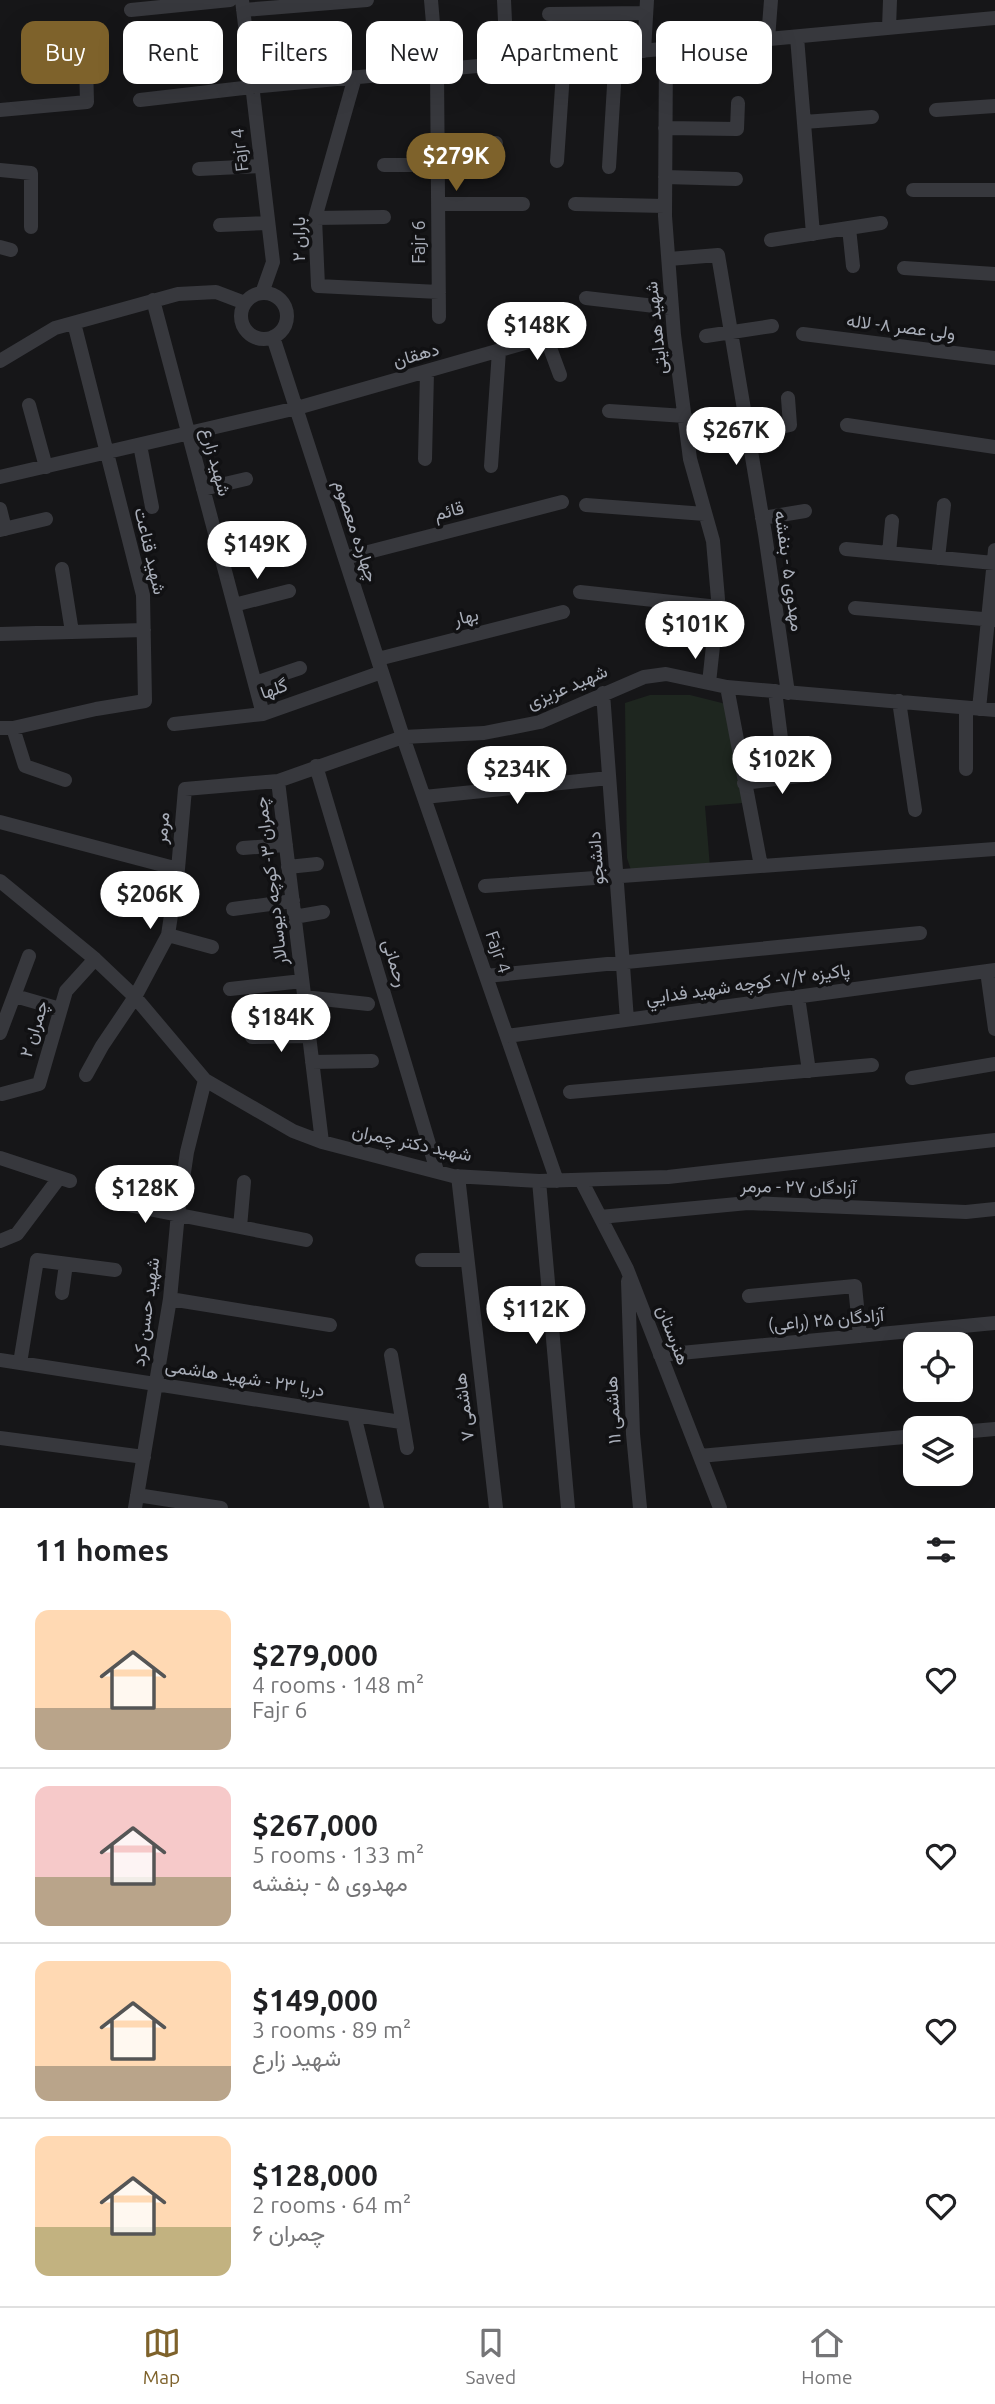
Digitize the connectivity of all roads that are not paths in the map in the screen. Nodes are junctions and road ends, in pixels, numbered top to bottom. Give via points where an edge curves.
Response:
1 (230, 0) edge
2 (367, 0) edge
3 (431, 0) edge
4 (504, 0) edge
5 (771, 0) edge
6 (890, 0) edge
7 (243, 5) edge
8 (646, 6) edge
9 (131, 10) dead end
10 (549, 14) dead end
11 (995, 18) edge
12 (433, 21) edge
13 (505, 21) edge
14 (769, 21) edge
15 (889, 28) junction
16 (797, 37) junction
17 (772, 39) edge
18 (656, 50) edge
19 (644, 51) joint
20 (366, 76) edge
21 (355, 77) junction
22 (87, 84) edge
23 (437, 84) edge
24 (562, 84) edge
25 (614, 84) edge
26 (666, 84) edge
27 (252, 87) junction
28 (140, 100) dead end
29 (738, 103) dead end
30 (995, 106) edge
31 (0, 110) edge
32 (936, 110) dead end
33 (872, 117) dead end
34 (804, 122) junction
35 (665, 128) junction
36 (496, 143) dead end
37 (438, 144) junction
38 (557, 161) dead end
39 (384, 165) dead end
40 (438, 165) junction
41 (261, 166) junction
42 (610, 167) dead end
43 (199, 169) dead end
44 (0, 170) edge
45 (665, 177) junction
46 (736, 179) dead end
47 (913, 190) dead end
48 (995, 190) edge
49 (438, 204) junction
50 (523, 204) dead end
51 (575, 204) dead end
52 (666, 206) junction
53 (384, 217) dead end
54 (316, 218) junction
55 (268, 223) junction
56 (881, 223) dead end
57 (220, 225) dead end
58 (30, 227) dead end
59 (849, 228) junction
60 (813, 234) junction
61 (771, 240) dead end
62 (668, 259) junction
63 (853, 265) dead end
64 (904, 268) dead end
65 (995, 274) edge
66 (439, 292) junction
67 (262, 293) junction
68 (586, 298) dead end
69 (153, 300) junction
70 (245, 303) junction
71 (672, 308) junction
72 (439, 317) dead end
73 (74, 323) junction
74 (772, 326) dead end
75 (731, 332) junction
76 (803, 334) dead end
77 (706, 336) dead end
78 (273, 337) junction
79 (0, 344) edge
80 (23, 347) junction
81 (499, 351) junction
82 (995, 358) edge
83 (0, 361) edge
84 (427, 372) junction
85 (560, 375) dead end
86 (788, 398) dead end
87 (29, 405) dead end
88 (297, 408) junction
89 (609, 411) dead end
90 (685, 416) junction
91 (847, 425) dead end
92 (716, 427) dead end
93 (747, 428) junction
94 (188, 434) junction
95 (140, 445) junction
96 (995, 447) edge
97 (106, 453) junction
98 (425, 459) dead end
99 (492, 466) dead end
100 (46, 467) junction
101 (0, 477) edge
102 (246, 479) dead end
103 (203, 489) junction
104 (562, 502) dead end
105 (586, 505) dead end
106 (944, 505) dead end
107 (152, 507) dead end
108 (0, 509) edge
109 (805, 511) dead end
110 (705, 514) junction
111 (762, 518) junction
112 (46, 519) dead end
113 (892, 521) dead end
114 (2, 530) edge
115 (846, 549) dead end
116 (889, 553) junction
117 (994, 557) edge
118 (345, 558) junction
119 (938, 558) junction
120 (62, 569) dead end
121 (289, 591) dead end
122 (580, 592) dead end
123 (234, 605) junction
124 (718, 607) junction
125 (855, 608) dead end
126 (564, 612) dead end
127 (992, 619) edge
128 (144, 630) junction
129 (72, 632) junction
130 (0, 634) edge
131 (380, 665) junction
132 (300, 668) dead end
133 (709, 683) junction
134 (255, 684) junction
135 (727, 687) junction
136 (782, 692) junction
137 (603, 693) junction
138 (899, 701) junction
139 (973, 708) junction
140 (995, 710) edge
141 (263, 714) junction
142 (174, 724) dead end
143 (6, 728) edge
144 (403, 737) junction
145 (316, 766) junction
146 (966, 769) dead end
147 (815, 774) dead end
148 (609, 778) junction
149 (786, 778) junction
150 (65, 780) dead end
151 (278, 781) junction
152 (744, 783) junction
153 (424, 797) junction
154 (915, 810) dead end
155 (0, 822) edge
156 (286, 845) junction
157 (243, 848) dead end
158 (995, 849) edge
159 (317, 864) dead end
160 (761, 866) junction
161 (288, 867) junction
162 (178, 869) junction
163 (617, 877) junction
164 (0, 881) edge
165 (485, 886) dead end
166 (293, 901) junction
167 (233, 909) dead end
168 (323, 912) dead end
169 (295, 917) junction
170 (920, 933) dead end
171 (168, 935) junction
172 (212, 947) dead end
173 (29, 956) dead end
174 (95, 959) junction
175 (623, 963) junction
176 (991, 971) edge
177 (486, 976) junction
178 (302, 981) junction
179 (230, 989) dead end
180 (16, 996) junction
181 (135, 997) junction
182 (304, 997) junction
183 (798, 997) junction
184 (368, 1004) dead end
185 (61, 1009) junction
186 (627, 1020) junction
187 (995, 1029) edge
188 (0, 1032) edge
189 (309, 1036) junction
190 (507, 1036) junction
191 (253, 1037) dead end
192 (372, 1061) dead end
193 (312, 1062) junction
194 (995, 1064) edge
195 (872, 1065) dead end
196 (809, 1071) junction
197 (86, 1075) dead end
198 (912, 1078) dead end
199 (205, 1080) junction
200 (570, 1092) dead end
201 (2, 1094) dead end
202 (995, 1140) edge
203 (322, 1142) junction
204 (0, 1158) edge
205 (437, 1171) junction
206 (458, 1176) junction
207 (581, 1180) junction
208 (539, 1181) junction
209 (557, 1181) junction
210 (244, 1182) dead end
211 (118, 1203) dead end
212 (995, 1209) edge
213 (177, 1213) junction
214 (600, 1217) junction
215 (240, 1227) junction
216 (306, 1240) dead end
217 (0, 1241) edge
218 (422, 1260) dead end
219 (466, 1260) junction
220 (66, 1264) junction
221 (627, 1269) junction
222 (115, 1270) dead end
223 (62, 1293) dead end
224 (749, 1296) dead end
225 (170, 1299) junction
226 (995, 1323) edge
227 (330, 1325) dead end
228 (860, 1336) junction
229 (391, 1355) dead end
230 (660, 1355) junction
231 (0, 1360) edge
232 (20, 1363) junction
233 (156, 1384) junction
234 (354, 1415) junction
235 (401, 1422) junction
236 (995, 1429) edge
237 (973, 1431) edge
238 (903, 1437) edge
239 (0, 1438) edge
240 (407, 1448) dead end
241 (699, 1456) junction
242 (144, 1457) junction
243 (136, 1502) edge
244 (221, 1508) edge
245 (377, 1508) edge
246 (496, 1508) edge
247 (568, 1508) edge
248 (640, 1508) edge
249 (720, 1508) edge

1 - 9 street
2 - 7 street
3 - 12 street, Fajr 6
4 - 13 street
5 - 14 street
6 - 15 street
7 - 27 street, Fajr 4
8 - 10 street
8 - 19 street
11 - 15 street
15 - 16 street
16 - 17 street
16 - 34 street
18 - 19 street
20 - 21 street
21 - 27 street
21 - 54 street, باران ۲
22 - 31 street via 87,102
23 - 37 street, Fajr 6
24 - 38 street
25 - 42 street
26 - 35 street, شهید هدایتی
27 - 28 street
27 - 41 street, Fajr 4
29 - 35 street via 737,129
30 - 32 street
33 - 34 street
34 - 60 street
35 - 45 street, شهید هدایتی
36 - 37 street
37 - 40 street, Fajr 6
39 - 40 street
40 - 49 street, Fajr 6
41 - 43 street
41 - 55 street, Fajr 4
44 - 58 street via 31,173
45 - 46 street
45 - 52 street, شهید هدایتی
47 - 48 street
49 - 50 street
49 - 66 street, Fajr 6
51 - 52 street
52 - 62 street, شهید هدایتی
53 - 54 street
54 - 66 street, باران ۲ via 318,286
55 - 57 street
55 - 67 street, Fajr 4 via 273,262
56 - 59 street
59 - 60 street
59 - 63 street
60 - 61 street
62 - 71 street, شهید هدایتی
62 - 75 street, مهدوی ۵ - بنفشه via 718,255
64 - 65 street
66 - 72 street, Fajr 6
67 - 70 street
67 - 78 street via 281,300 287,314 284,327
68 - 71 street
69 - 70 street via 199,291
69 - 73 street
69 - 94 street, شهید زارع
70 - 78 street via 242,317 247,330 259,338
71 - 90 street, شهید هدایتی
73 - 80 street via 55,328
73 - 97 street, شهید قناعت
74 - 75 street
75 - 77 street
75 - 93 street, مهدوی ۵ - بنفشه
76 - 82 street, ولی عصر ۸- لاله
78 - 88 street, چهارده معصوم
79 - 80 street
80 - 83 street
81 - 84 street, دهقان
81 - 85 street, دهقان via 546,337
81 - 99 street
84 - 88 street, دهقان
84 - 98 street
86 - 93 street via 790,425
87 - 100 street
88 - 94 street, دهقان
88 - 118 street, چهارده معصوم
89 - 90 street
90 - 110 street, شهید هدایتی via 690,459
91 - 96 street
92 - 93 street
93 - 111 street, مهدوی ۵ - بنفشه
94 - 95 street, دهقان
94 - 103 street, شهید زارع
95 - 97 street, دهقان
95 - 107 street
97 - 100 street, دهقان
97 - 128 street, شهید قناعت via 143,595
100 - 101 street, دهقان
102 - 103 street
103 - 123 street, شهید زارع
104 - 118 street, قائم
105 - 110 street
106 - 119 street
108 - 114 street
109 - 111 street
110 - 124 street, شهید هدایتی via 713,541
111 - 136 street, مهدوی ۵ - بنفشه
112 - 114 street
113 - 116 street
115 - 116 street
116 - 119 street
117 - 119 street
117 - 127 street
118 - 131 street, چهارده معصوم
120 - 129 street
121 - 123 street
122 - 124 street
123 - 134 street, شهید زارع
124 - 133 street, شهید هدایتی
125 - 127 street
126 - 131 street, بهار
127 - 139 street
128 - 129 street
128 - 143 street, شهید قناعت via 145,701
129 - 130 street
131 - 141 street, گلها
131 - 144 street, چهارده معصوم
132 - 134 street
133 - 135 street, شهید عزیزی
133 - 137 street, شهید عزیزی via 666,674
134 - 141 street, شهید زارع
135 - 136 street, شهید عزیزی
135 - 152 street
136 - 138 street, شهید عزیزی
136 - 149 street, مهدوی ۵ - بنفشه
137 - 144 street, شهید عزیزی via 540,722 484,733
137 - 148 street, دانشجو
138 - 139 street, شهید عزیزی
138 - 154 street
139 - 140 street, شهید عزیزی
139 - 146 street
141 - 142 street, گلها
143 - 150 street via 25,766
144 - 145 street, مرمر
144 - 153 street, Fajr 4
145 - 151 street, مرمر
145 - 205 street, رحمانی
147 - 149 street
148 - 153 street
148 - 163 street, دانشجو
149 - 152 street
151 - 156 street, چمران ۳- كوچه ديوسالار
151 - 162 street, مرمر via 185,789
152 - 160 street
153 - 177 street, Fajr 4
155 - 162 street, مرمر
156 - 157 street
156 - 161 street, چمران ۳- كوچه ديوسالار
158 - 160 street
159 - 161 street
160 - 163 street
161 - 166 street, چمران ۳- كوچه ديوسالار
162 - 171 street
163 - 165 street
163 - 175 street, دانشجو
164 - 174 street, شهید دکتر چمران
166 - 167 street
166 - 169 street, چمران ۳- كوچه ديوسالار
168 - 169 street
169 - 178 street, چمران ۳- كوچه ديوسالار
170 - 175 street
171 - 172 street
171 - 181 street
173 - 180 street
174 - 181 street, شهید دکتر چمران
174 - 185 street, چمران ۲ via 66,991
175 - 177 street
175 - 186 street, دانشجو
176 - 183 street, پاکیزه ۷/۲- كوچه شهيد فدايي
176 - 187 street
177 - 190 street, Fajr 4
178 - 179 street
178 - 182 street, چمران ۳- كوچه ديوسالار
180 - 185 street
180 - 188 street
181 - 197 street
181 - 199 street, شهید دکتر چمران
182 - 184 street
182 - 189 street, چمران ۳- كوچه ديوسالار
183 - 186 street, پاکیزه ۷/۲- كوچه شهيد فدايي
183 - 196 street
185 - 201 street, چمران ۲ via 39,1083
186 - 190 street, پاکیزه ۷/۲- كوچه شهيد فدايي
189 - 191 street
189 - 193 street, چمران ۳- كوچه ديوسالار
190 - 209 street, Fajr 4
192 - 193 street
193 - 203 street, چمران ۳- كوچه ديوسالار
194 - 198 street
195 - 196 street
196 - 200 street
199 - 203 street, شهید دکتر چمران via 293,1131
199 - 213 street, شهید حسن کرد
202 - 207 street, شهید دکتر چمران via 668,1177
203 - 205 street, شهید دکتر چمران
204 - 217 street via 64,1179 17,1234
205 - 206 street, شهید دکتر چمران
206 - 208 street, شهید دکتر چمران
206 - 219 street, هاشمی ۷
207 - 209 street, شهید دکتر چمران
207 - 214 street, هنرستان
208 - 209 street, شهید دکتر چمران
208 - 247 street
210 - 215 street
211 - 213 street
212 - 214 street, آزادگان ۲۷ - مرمر via 966,1212 748,1203
213 - 215 street
213 - 225 street, شهید حسن کرد
214 - 221 street, هنرستان
215 - 216 street
218 - 219 street
219 - 246 street, هاشمی ۷
220 - 222 street
220 - 223 street
220 - 232 street via 37,1260
221 - 230 street, هنرستان
221 - 248 street, هاشمی ۱۱
224 - 228 street via 855,1286
225 - 227 street
225 - 233 street, شهید حسن کرد
226 - 228 street, آزادگان ۲۵ (راعی)
228 - 230 street, آزادگان ۲۵ (راعی)
229 - 235 street
230 - 241 street, هنرستان
231 - 232 street, دریا ۲۳ - شهید هاشمی
232 - 233 street, دریا ۲۳ - شهید هاشمی
233 - 234 street, دریا ۲۳ - شهید هاشمی
233 - 242 street, شهید حسن کرد
234 - 235 street, دریا ۲۳ - شهید هاشمی
234 - 245 street
235 - 240 street
236 - 237 street
238 - 241 street
239 - 242 street
241 - 249 street, هنرستان
242 - 243 street, شهید حسن کرد
243 - 244 street

